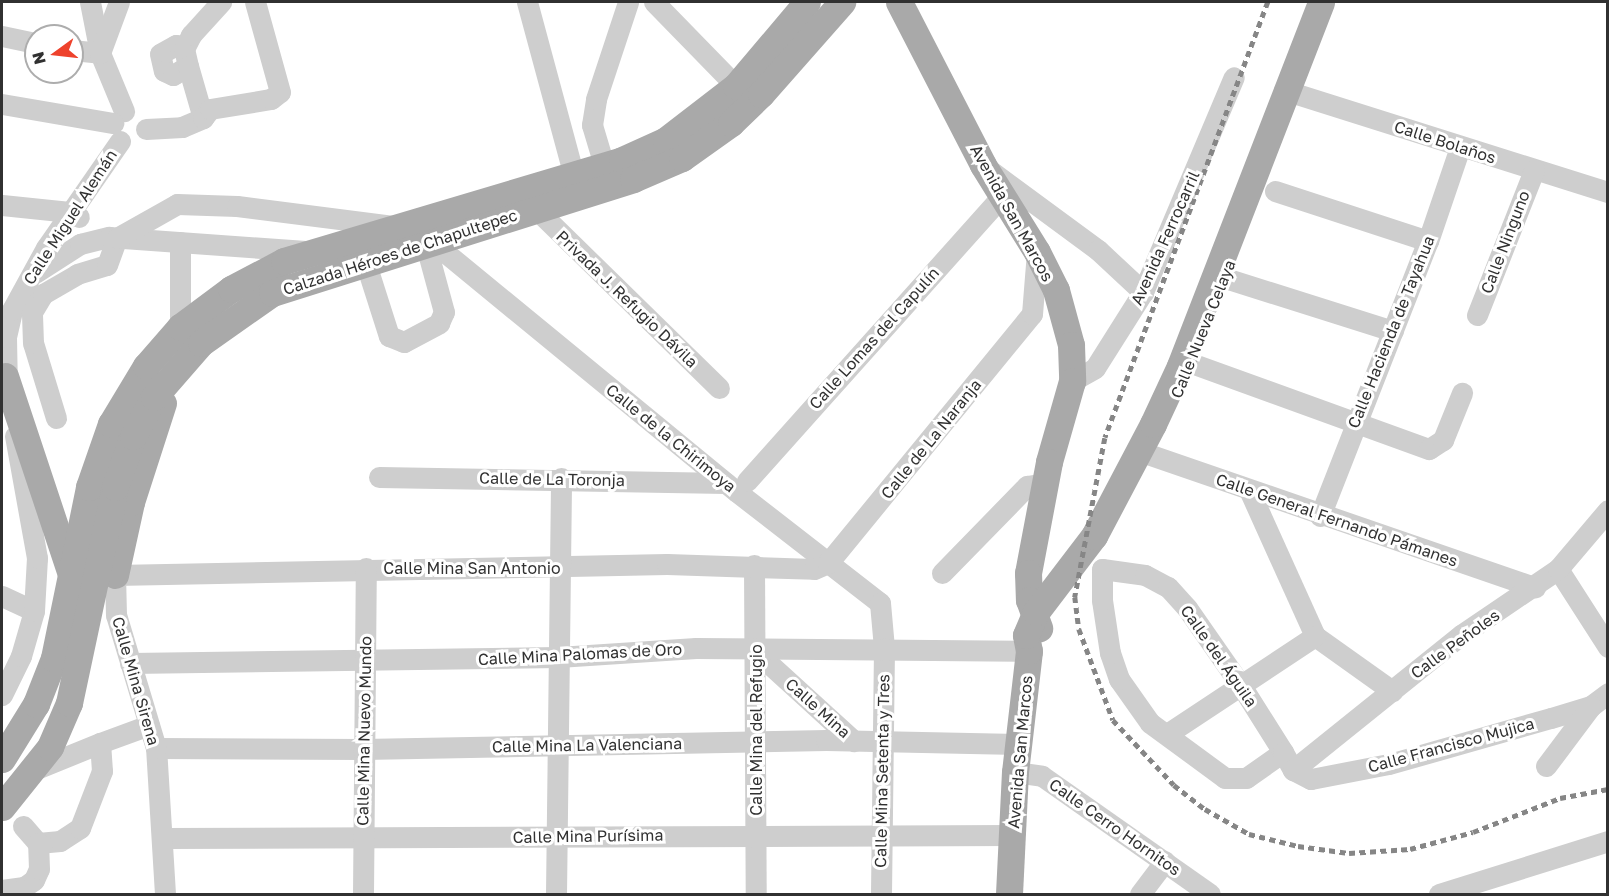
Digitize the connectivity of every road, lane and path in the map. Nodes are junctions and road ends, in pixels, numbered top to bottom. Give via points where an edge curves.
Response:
1 (90, 2) edge
2 (119, 2) edge
3 (221, 2) edge
4 (255, 2) edge
5 (527, 2) edge
6 (628, 2) edge
7 (654, 2) edge
8 (807, 2) edge
9 (842, 2) edge
10 (899, 2) edge
11 (1321, 2) edge
12 (1329, 2) edge
13 (2, 36) edge
14 (24, 41) edge
15 (84, 51) edge
16 (100, 53) junction
17 (1234, 77) dead end
18 (736, 86) junction
19 (1288, 91) junction
20 (2, 104) edge
21 (203, 118) junction
22 (147, 129) junction
23 (121, 130) junction
24 (1460, 147) junction
25 (604, 165) junction
26 (983, 165) junction
27 (1534, 170) junction
28 (573, 174) junction
29 (1275, 191) dead end
30 (1608, 192) edge
31 (1002, 196) junction
32 (2, 206) edge
33 (536, 209) junction
34 (76, 216) junction
35 (395, 226) junction
36 (113, 237) junction
37 (427, 241) junction
38 (1428, 241) junction
39 (180, 242) junction
40 (312, 252) junction
41 (1037, 252) junction
42 (365, 261) junction
43 (1225, 278) junction
44 (23, 289) junction
45 (1143, 292) junction
46 (1477, 315) dead end
47 (180, 327) junction
48 (1393, 331) junction
49 (1191, 363) junction
50 (5, 376) junction
51 (168, 379) junction
52 (1072, 381) junction
53 (719, 388) dead end
54 (1462, 393) dead end
55 (56, 417) dead end
56 (1355, 421) junction
57 (1143, 452) junction
58 (379, 477) dead end
59 (561, 478) junction
60 (747, 481) dead end
61 (726, 483) junction
62 (1045, 483) junction
63 (1250, 492) junction
64 (1608, 510) edge
65 (1320, 516) junction
66 (828, 563) junction
67 (754, 565) junction
68 (366, 568) junction
69 (560, 568) junction
70 (1558, 570) junction
71 (71, 573) junction
72 (942, 573) dead end
73 (115, 575) junction
74 (1535, 587) junction
75 (2, 596) edge
76 (34, 611) junction
77 (1036, 612) junction
78 (1315, 636) junction
79 (1035, 645) junction
80 (1608, 647) edge
81 (884, 648) junction
82 (755, 651) junction
83 (558, 657) junction
84 (365, 661) junction
85 (130, 663) junction
86 (1242, 687) junction
87 (1392, 691) junction
88 (1608, 693) edge
89 (2, 695) edge
90 (1591, 706) junction
91 (149, 725) junction
92 (1167, 734) junction
93 (854, 741) junction
94 (100, 743) junction
95 (755, 743) junction
96 (880, 744) junction
97 (1018, 744) junction
98 (558, 745) junction
99 (156, 748) junction
100 (363, 749) junction
101 (2, 759) edge
102 (1546, 766) dead end
103 (1296, 767) junction
104 (34, 770) junction
105 (1020, 772) junction
106 (2, 807) edge
107 (23, 826) dead end
108 (756, 834) junction
109 (881, 835) junction
110 (1013, 835) junction
111 (363, 837) junction
112 (556, 837) junction
113 (164, 838) junction
114 (1608, 841) edge
115 (38, 843) junction
116 (1165, 861) junction
117 (2, 890) edge
118 (165, 894) edge
119 (363, 894) edge
120 (556, 894) edge
121 (756, 894) edge
122 (881, 894) edge
123 (1009, 894) edge
124 (1019, 894) edge
125 (1140, 894) edge
126 (1210, 894) edge
127 (1439, 894) edge

1 - 16 street
2 - 16 street
3 - 21 street via 191,35 186,57
4 - 21 street via 280,92 272,99 210,110
5 - 28 street
6 - 25 street via 596,99 592,125
7 - 18 street
8 - 18 main road, Calzada Héroes de Chapultepec
9 - 33 main road, Calzada Héroes de Chapultepec via 761,94 701,145 659,170
10 - 26 main road, Avenida San Marcos
11 - 19 main road, Calle Nueva Celaya
12 - 19 main road, Calle Nueva Celaya
13 - 14 street
15 - 16 street
16 - 23 street
17 - 45 street, Avenida Ferrocarril
18 - 25 main road, Calzada Héroes de Chapultepec via 666,140
19 - 24 street, Calle Bolaños
19 - 43 main road, Calle Nueva Celaya
19 - 57 main road, Calle Nueva Celaya
20 - 23 street
21 - 22 street via 182,127
22 - 23 street, Calle Miguel Alemán via 142,139
22 - 23 street via 140,114
23 - 34 street, Calle Miguel Alemán
24 - 27 street, Calle Bolaños
24 - 38 street, Calle Hacienda de Tayahua
25 - 28 main road, Calzada Héroes de Chapultepec
26 - 31 main road, Avenida San Marcos
26 - 45 street via 1098,250
27 - 30 street, Calle Bolaños
27 - 46 street, Calle Ninguno
28 - 35 main road, Calzada Héroes de Chapultepec
29 - 38 street
31 - 41 main road, Avenida San Marcos
31 - 60 street, Calle Lomas del Capulín
32 - 34 street
33 - 37 main road, Calzada Héroes de Chapultepec
33 - 53 street, Privada J. Refugio Dávila
34 - 36 street via 85,235
34 - 44 street, Calle Miguel Alemán
35 - 36 street via 237,206 177,204
35 - 40 main road, Calzada Héroes de Chapultepec
36 - 39 street
36 - 44 street via 80,244 50,260
36 - 55 street via 107,265 77,274 43,294 33,312 33,343
37 - 42 main road, Calzada Héroes de Chapultepec
37 - 42 street via 444,312 439,323 404,342 389,336
37 - 61 street, Calle de la Chirimoya
38 - 48 street, Calle Hacienda de Tayahua
39 - 40 street
39 - 47 street
40 - 47 main road, Calzada Héroes de Chapultepec via 248,279
41 - 52 main road, Avenida San Marcos via 1071,345
41 - 66 street, Calle de La Naranja via 1032,314
42 - 51 main road, Calzada Héroes de Chapultepec via 273,293 246,309 201,344
43 - 48 street
43 - 49 main road, Calle Nueva Celaya
44 - 50 street, Calle Miguel Alemán via 12,310 6,337
45 - 52 street, Avenida Ferrocarril via 1095,369
47 - 71 main road, Calzada Héroes de Chapultepec via 146,366 111,424 89,487
48 - 56 street, Calle Hacienda de Tayahua
49 - 56 street
49 - 57 main road, Calle Nueva Celaya
50 - 71 main road
50 - 76 street, Calle Miguel Alemán via 37,558
51 - 73 main road via 158,423 131,502
51 - 104 main road, Calzada Héroes de Chapultepec via 143,416 121,466 77,675 50,747
52 - 62 main road, Avenida San Marcos
54 - 56 street via 1443,440 1429,449
56 - 65 street, Calle Hacienda de Tayahua
57 - 63 street, Calle General Fernando Pámanes
57 - 77 main road, Calle Nueva Celaya via 1084,552
57 - 79 main road, Calle Nueva Celaya via 1095,557 1071,586
58 - 59 street, Calle de La Toronja
59 - 61 street, Calle de La Toronja
59 - 69 street
61 - 66 street, Calle de la Chirimoya
62 - 72 street via 1027,486
62 - 77 main road, Avenida San Marcos via 1029,573 1029,600
63 - 65 street, Calle General Fernando Pámanes
63 - 78 street
64 - 70 street, Calle Peñoles
65 - 74 street, Calle General Fernando Pámanes
66 - 67 street, Calle Mina San Antonio via 814,569
66 - 81 street, Calle de la Chirimoya via 880,603
67 - 69 street, Calle Mina San Antonio
67 - 82 street, Calle Mina del Refugio
68 - 69 street, Calle Mina San Antonio
68 - 73 street, Calle Mina San Antonio
68 - 84 street, Calle Mina Nuevo Mundo
69 - 83 street
70 - 74 street, Calle Peñoles
70 - 80 street
71 - 101 main road, Calzada Héroes de Chapultepec via 54,658 43,690
73 - 85 street, Calle Mina Sirena via 116,615
74 - 87 street, Calle Peñoles via 1461,635
75 - 76 street
76 - 89 street, Calle Miguel Alemán via 21,656
77 - 79 main road, Avenida San Marcos via 1026,636
78 - 86 street
78 - 87 street
79 - 81 street, Calle Mina Palomas de Oro
79 - 97 main road, Avenida San Marcos
79 - 105 main road, Avenida San Marcos
81 - 82 street, Calle Mina Palomas de Oro
81 - 96 street, Calle Mina Setenta y Tres
82 - 83 street, Calle Mina Palomas de Oro via 696,648
82 - 93 street, Calle Mina
82 - 95 street, Calle Mina del Refugio
83 - 84 street, Calle Mina Palomas de Oro
83 - 98 street
84 - 85 street, Calle Mina Palomas de Oro
84 - 100 street, Calle Mina Nuevo Mundo
85 - 91 street, Calle Mina Sirena
86 - 92 street
86 - 92 street, Calle del Águila via 1168,587 1145,574 1102,569 1106,634 1119,679 1150,723
86 - 103 street, Calle del Águila
87 - 103 street, Calle Peñoles
88 - 90 street, Calle Francisco Mujica
90 - 102 street, Calle Francisco Mujica
90 - 103 street, Calle Francisco Mujica via 1389,764
91 - 94 street
91 - 99 street, Calle Mina Sirena
92 - 103 street, Calle Peñoles via 1225,778 1246,778
93 - 95 street, Calle Mina La Valenciana
93 - 96 street, Calle Mina La Valenciana
94 - 104 street
94 - 115 street via 102,771 80,828 60,841
95 - 98 street, Calle Mina La Valenciana
95 - 108 street, Calle Mina del Refugio
96 - 97 street, Calle Mina La Valenciana
96 - 109 street, Calle Mina Setenta y Tres
97 - 105 main road, Avenida San Marcos
98 - 100 street, Calle Mina La Valenciana
98 - 112 street
99 - 100 street, Calle Mina La Valenciana
99 - 113 street, Calle Mina Sirena
100 - 111 street, Calle Mina Nuevo Mundo
104 - 106 main road, Calzada Héroes de Chapultepec
105 - 110 main road, Avenida San Marcos
105 - 116 street, Calle Cerro Hornitos via 1042,776
105 - 124 main road, Avenida San Marcos
107 - 115 street
108 - 109 street, Calle Mina Purísima
108 - 112 street, Calle Mina Purísima
108 - 121 street, Calle Mina del Refugio
109 - 110 street, Calle Mina Purísima
109 - 122 street, Calle Mina Setenta y Tres
110 - 123 main road, Avenida San Marcos
111 - 112 street, Calle Mina Purísima
111 - 113 street, Calle Mina Purísima
111 - 119 street, Calle Mina Nuevo Mundo
112 - 120 street
113 - 118 street, Calle Mina Sirena
114 - 127 street
115 - 117 street via 39,869 34,880 24,887
116 - 125 street
116 - 126 street, Calle Cerro Hornitos

